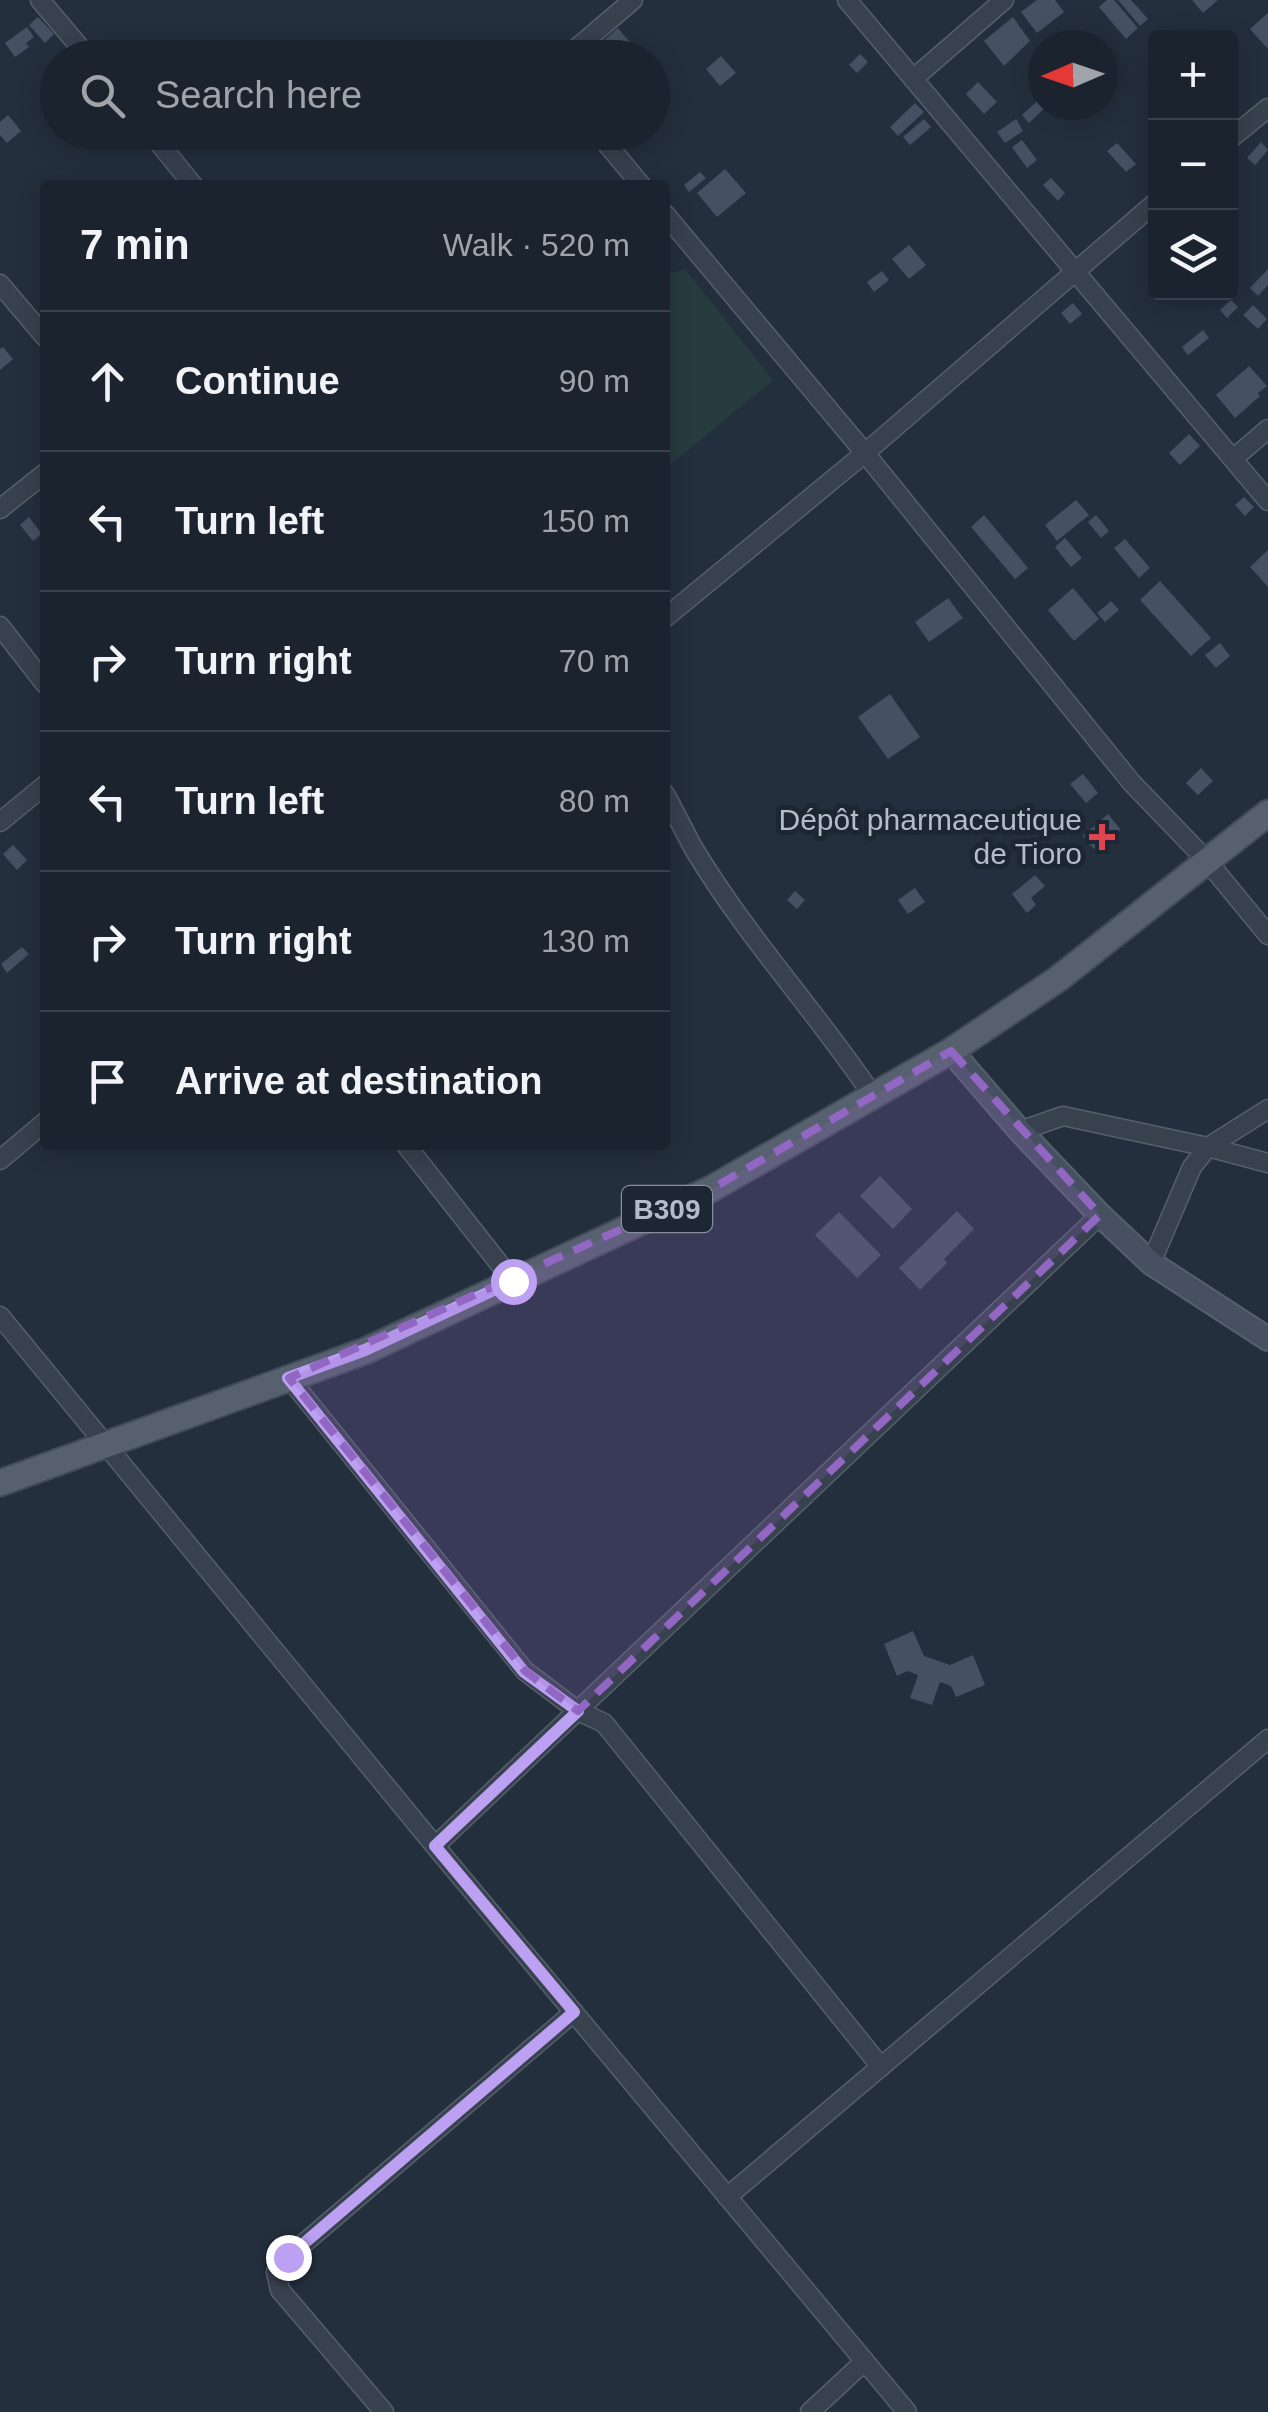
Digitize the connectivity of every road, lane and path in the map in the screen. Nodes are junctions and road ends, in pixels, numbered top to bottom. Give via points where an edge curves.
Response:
1 (40, 0) edge
2 (633, 0) edge
3 (847, 0) edge
4 (1004, 0) edge
5 (74, 40) edge
6 (586, 40) edge
7 (913, 79) junction
8 (1268, 108) edge
9 (1238, 132) edge
10 (165, 150) edge
11 (612, 150) edge
12 (189, 180) edge
13 (637, 180) edge
14 (1148, 209) edge
15 (670, 220) edge
16 (1074, 271) junction
17 (0, 284) edge
18 (40, 331) edge
19 (1268, 429) edge
20 (865, 453) junction
21 (1232, 459) junction
22 (40, 477) edge
23 (1268, 501) edge
24 (0, 510) edge
25 (670, 614) edge
26 (0, 626) edge
27 (40, 678) edge
28 (40, 788) edge
29 (670, 803) edge
30 (1268, 813) edge
31 (0, 822) edge
32 (1208, 862) junction
33 (1268, 935) edge
34 (950, 1051) junction
35 (873, 1096) junction
36 (1268, 1108) edge
37 (40, 1126) edge
38 (1020, 1131) junction
39 (1208, 1147) junction
40 (410, 1150) edge
41 (0, 1160) edge
42 (1268, 1163) edge
43 (1100, 1215) junction
44 (1150, 1262) junction
45 (513, 1281) junction
46 (0, 1316) edge
47 (1268, 1339) edge
48 (288, 1378) junction
49 (104, 1445) junction
50 (0, 1483) edge
51 (578, 1711) junction
52 (1268, 1739) edge
53 (435, 1846) junction
54 (574, 2012) junction
55 (881, 2067) junction
56 (727, 2197) junction
57 (864, 2362) junction
58 (384, 2412) edge
59 (810, 2412) edge
60 (908, 2412) edge

1 - 5 street
2 - 6 street
3 - 7 street
4 - 7 street
7 - 16 street
8 - 9 street
10 - 12 street
11 - 13 street
14 - 16 street
15 - 20 street
16 - 20 street
16 - 21 street
17 - 18 street
19 - 21 street
20 - 25 street
20 - 32 street via 1131,782
21 - 23 street
22 - 24 street
26 - 27 street
28 - 31 street
29 - 35 street via 736,912
30 - 32 main road, B309
32 - 33 street
32 - 34 main road, B309
34 - 35 main road, B309
34 - 38 main road
35 - 45 main road, B309 via 711,1189
36 - 39 street
37 - 41 street
38 - 39 street via 1063,1116
38 - 43 main road
39 - 42 street
39 - 44 street via 1192,1167
40 - 45 street
43 - 44 main road
43 - 51 street
44 - 47 main road
45 - 48 main road, B309
46 - 49 street
48 - 49 main road, B309
48 - 51 street via 524,1672
49 - 50 main road, B309
49 - 53 street
51 - 53 street
51 - 55 street via 604,1723
52 - 55 street
53 - 54 street
54 - 56 street
54 - 58 street via 276,2272 280,2290
55 - 56 street
56 - 57 street
57 - 59 street
57 - 60 street

